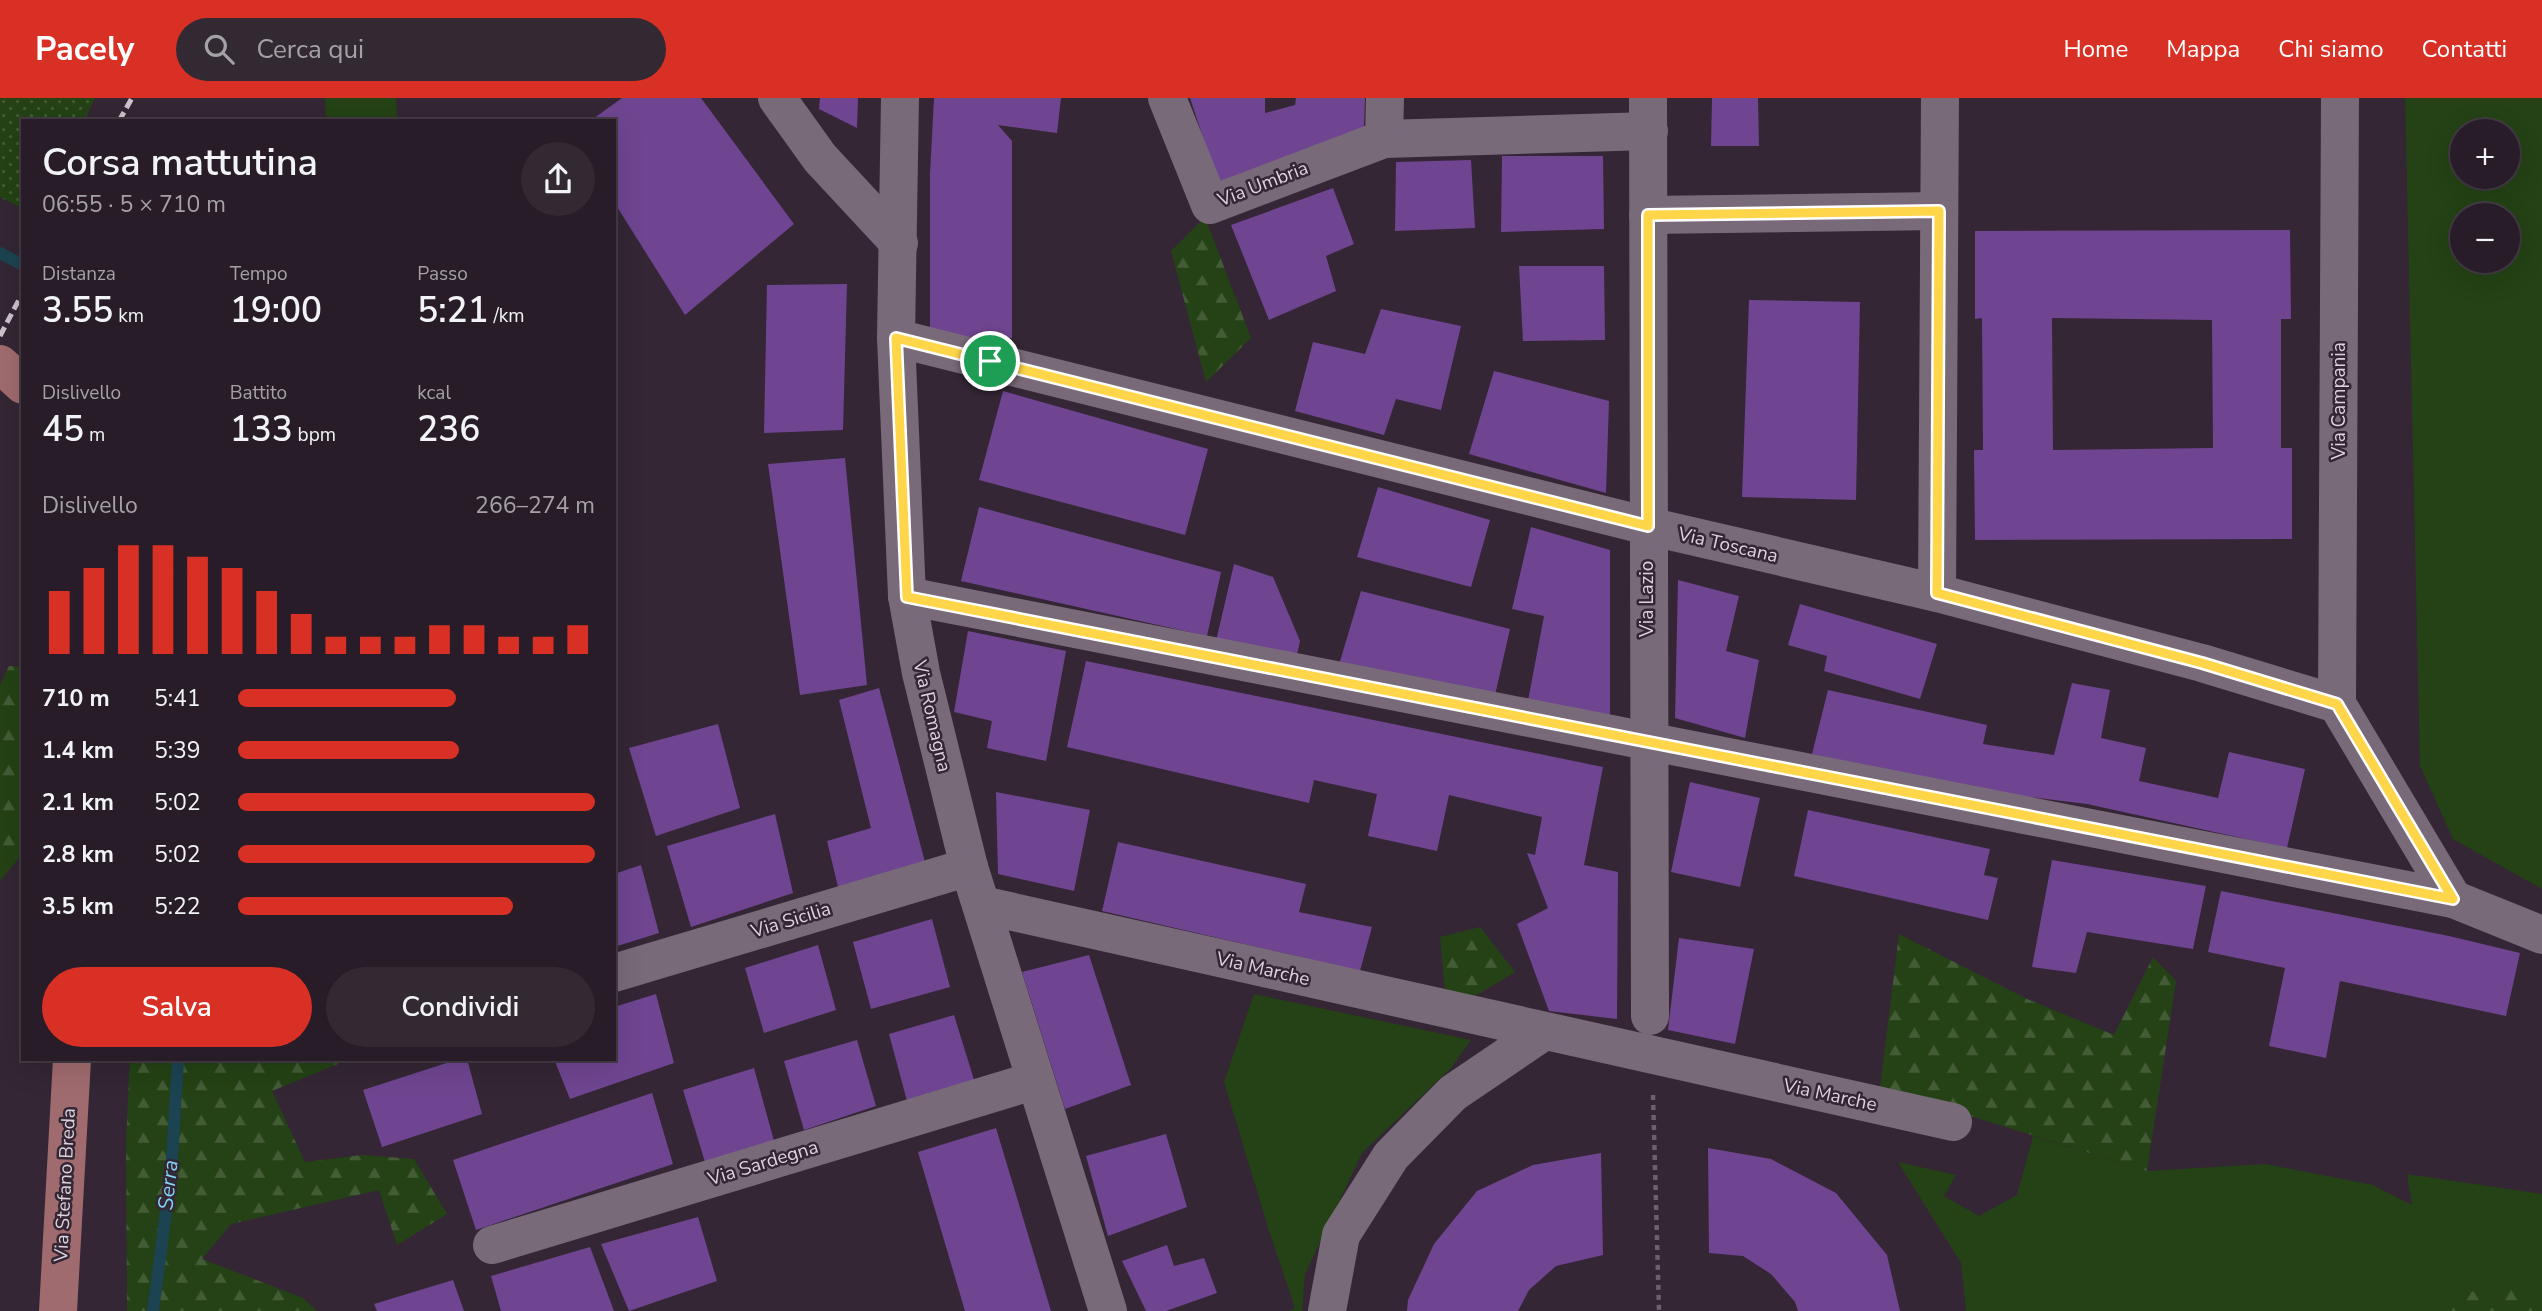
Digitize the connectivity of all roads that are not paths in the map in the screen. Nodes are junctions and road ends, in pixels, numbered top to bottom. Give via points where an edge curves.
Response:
1 (778, 98) edge
2 (900, 98) edge
3 (1167, 98) edge
4 (1385, 98) edge
5 (1940, 98) edge
6 (2340, 98) edge
7 (1648, 114) edge
8 (1384, 139) junction
9 (1939, 211) junction
10 (1648, 215) junction
11 (899, 243) junction
12 (896, 338) junction
13 (0, 364) edge
14 (21, 383) edge
15 (1648, 526) junction
16 (1937, 593) junction
17 (907, 597) junction
18 (2337, 704) junction
19 (1647, 742) junction
20 (969, 867) junction
21 (2453, 899) junction
22 (982, 905) junction
23 (2542, 935) edge
24 (616, 972) edge
25 (1650, 1016) dead end
26 (1543, 1032) junction
27 (72, 1061) edge
28 (1033, 1081) junction
29 (1953, 1122) dead end
30 (492, 1245) dead end
31 (58, 1311) edge
32 (1108, 1311) edge
33 (1326, 1311) edge

1 - 11 street via 820,158
2 - 11 street, Via Romagna
3 - 8 street, Via Umbria via 1210,205
4 - 8 street
5 - 9 street
6 - 18 street, Via Campania
7 - 8 street, Via Umbria
7 - 10 street, Via Lazio
9 - 10 street
9 - 16 street
10 - 15 street, Via Lazio
11 - 12 street, Via Romagna
12 - 15 street, Via Toscana
12 - 17 street, Via Romagna
13 - 14 main road
15 - 16 street, Via Toscana
15 - 19 street, Via Lazio
16 - 18 street, Via Toscana
17 - 19 street
17 - 20 street, Via Romagna
18 - 21 street
19 - 21 street
19 - 25 street, Via Lazio
20 - 22 street, Via Romagna
20 - 24 street, Via Sicilia
21 - 23 street
22 - 26 street, Via Marche
22 - 28 street, Via Romagna
26 - 29 street, Via Marche
26 - 33 street via 1453,1093 1391,1156 1341,1235
27 - 31 main road, Via Stefano Breda
28 - 30 street, Via Sardegna
28 - 32 street, Via Romagna

